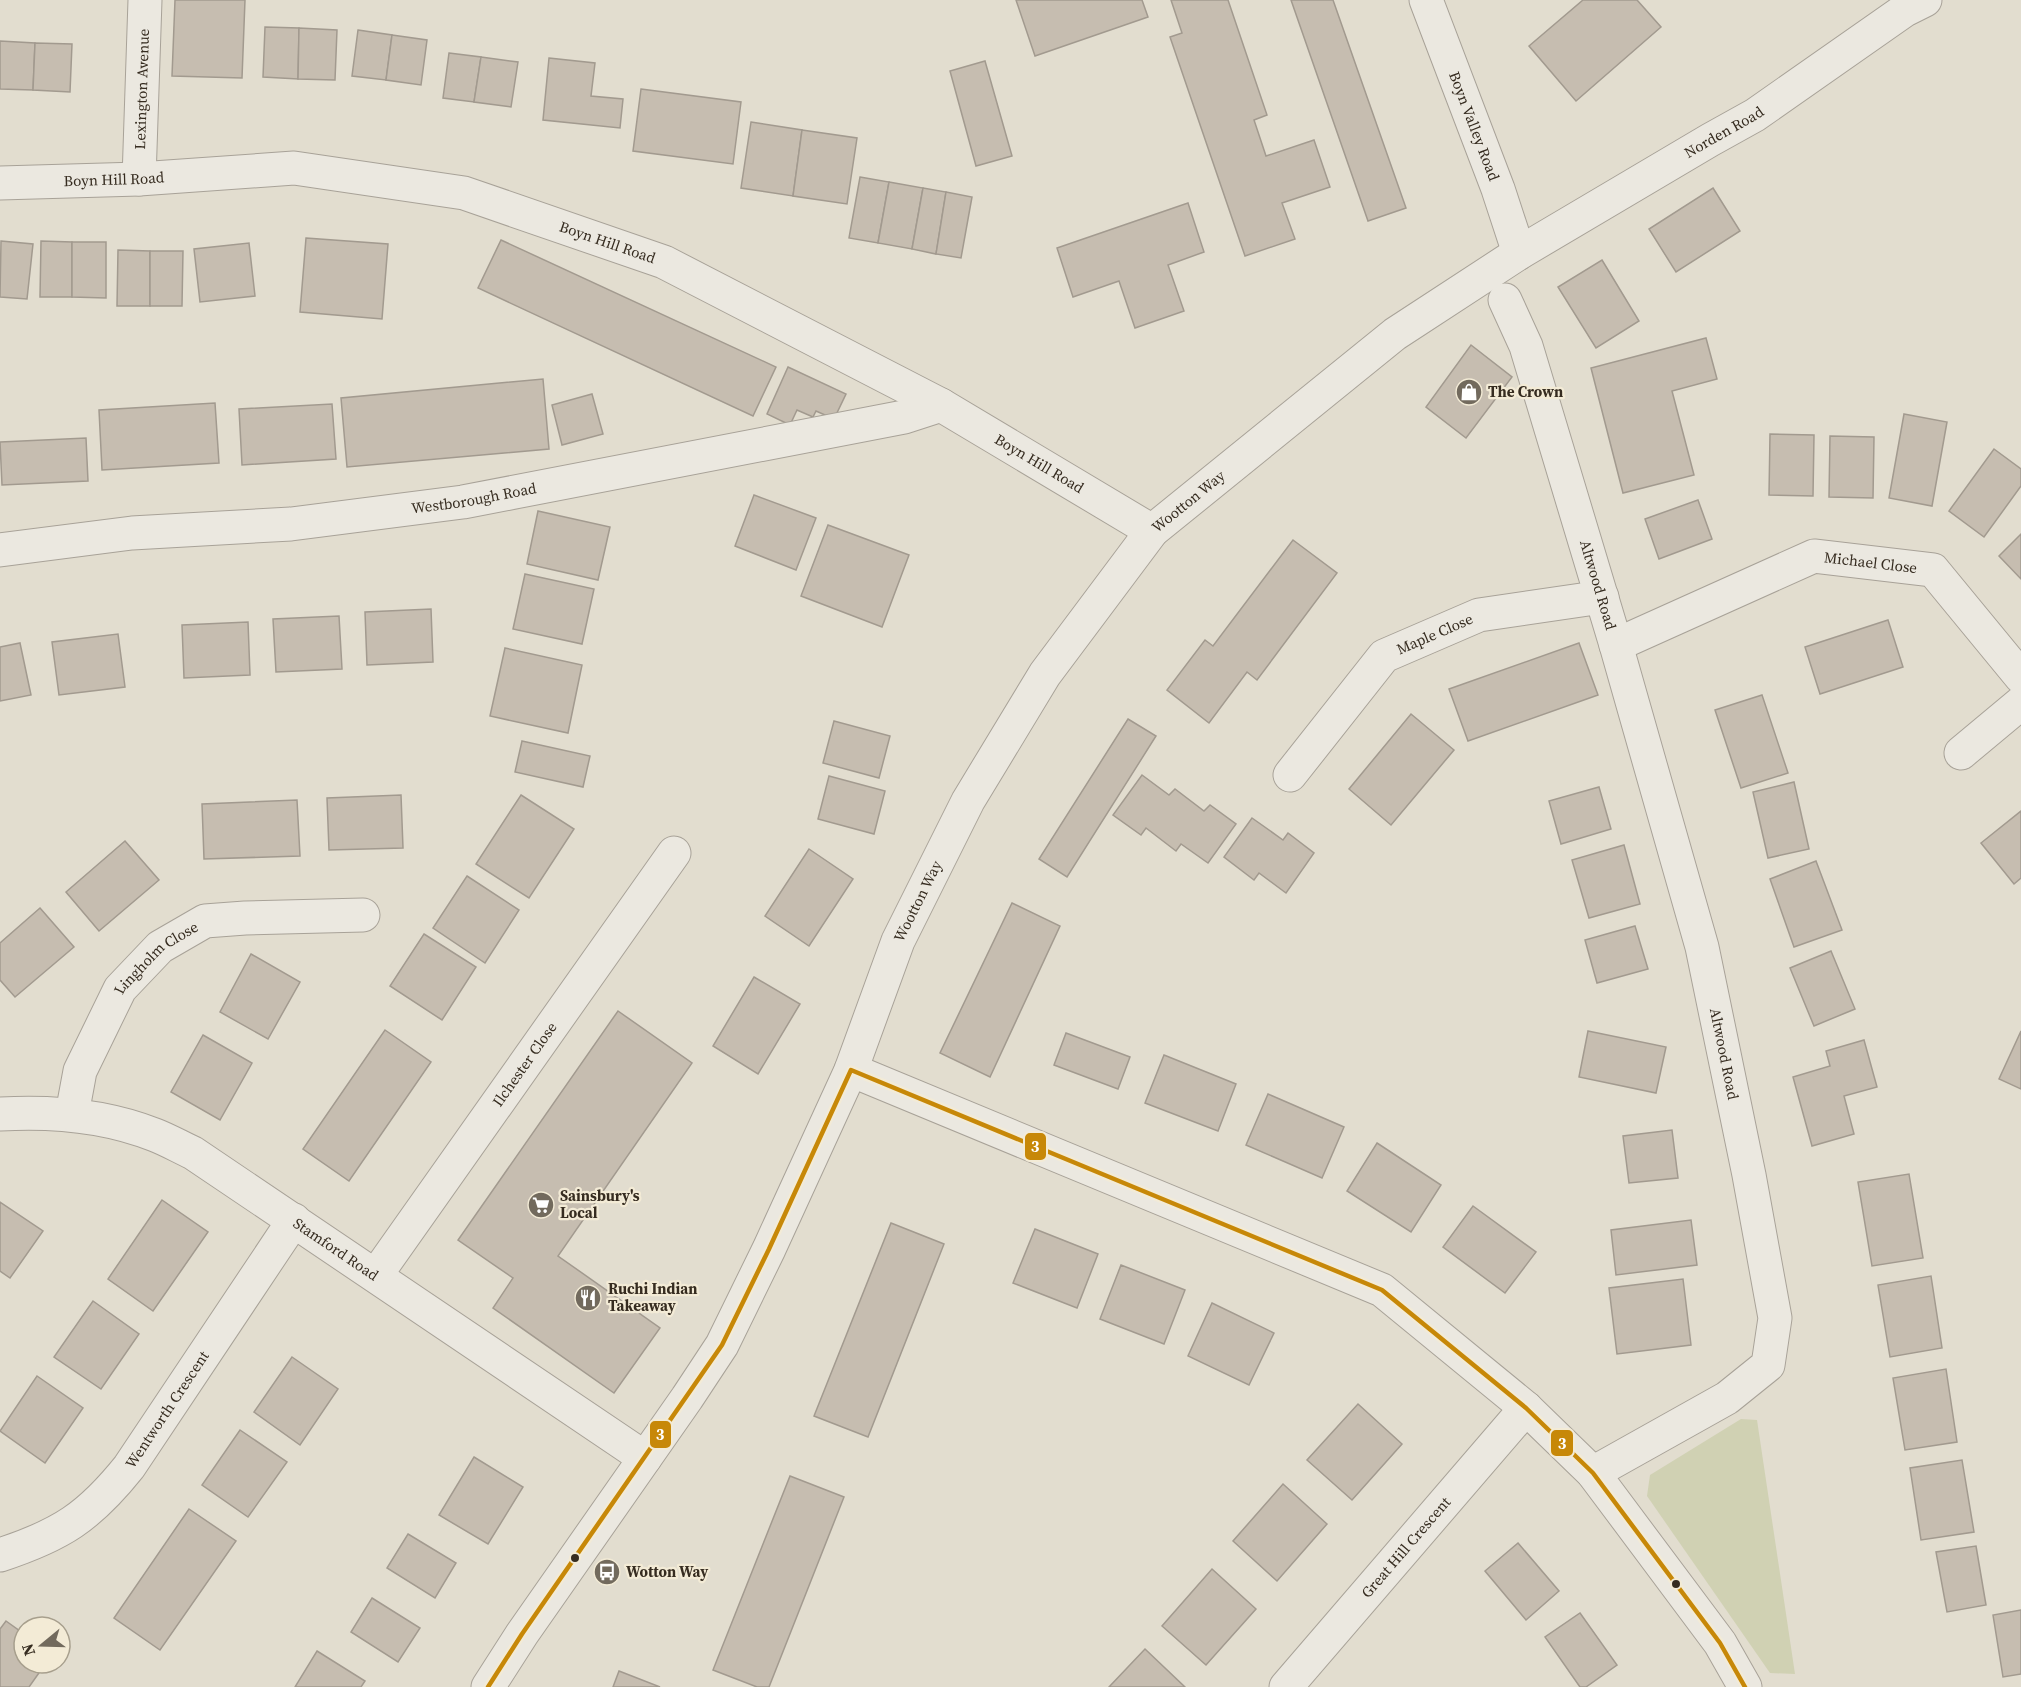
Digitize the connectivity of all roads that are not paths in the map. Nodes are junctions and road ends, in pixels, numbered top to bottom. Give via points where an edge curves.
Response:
1 (145, 0) edge
2 (1425, 0) edge
3 (1924, 0) edge
4 (139, 179) junction
5 (0, 183) edge
6 (1519, 253) junction
7 (1505, 300) dead end
8 (942, 405) junction
9 (1152, 531) junction
10 (0, 550) edge
11 (1602, 597) junction
12 (1616, 645) junction
13 (2021, 677) edge
14 (2021, 704) edge
15 (1961, 753) dead end
16 (1290, 775) dead end
17 (674, 854) dead end
18 (363, 915) dead end
19 (850, 1070) junction
20 (0, 1114) edge
21 (72, 1114) junction
22 (294, 1220) junction
23 (376, 1275) junction
24 (1526, 1408) junction
25 (645, 1458) junction
26 (1593, 1473) junction
27 (0, 1555) edge
28 (488, 1687) edge
29 (1286, 1687) edge
30 (1745, 1687) edge

1 - 4 street, Lexington Avenue
2 - 6 street, Boyn Valley Road
3 - 6 street, Norden Road via 1755,115
4 - 5 street, Boyn Hill Road
4 - 8 street, Boyn Hill Road via 294,168 464,193 664,262
6 - 9 street, Wootton Way via 1395,334
7 - 11 street, Altwood Road via 1526,346
8 - 9 street, Boyn Hill Road
8 - 10 street, Westborough Road via 904,417 463,502 291,525 132,533
9 - 19 street, Wootton Way via 1045,674 968,801 898,941
11 - 12 street, Altwood Road
11 - 16 street, Maple Close via 1479,615 1384,656
12 - 13 street, Michael Close via 1814,556 1933,570
12 - 26 street, Altwood Road via 1702,947 1775,1318 1768,1365 1727,1398
14 - 15 street
17 - 23 street, Ilchester Close
18 - 21 street, Lingholm Close via 205,921 160,947 120,989 80,1071
19 - 24 street via 1382,1290
19 - 25 street, Wootton Way via 722,1345
20 - 21 street, Stamford Road
21 - 22 street, Stamford Road via 114,1122 164,1139 193,1153
22 - 23 street, Stamford Road
22 - 27 street, Wentworth Crescent via 110,1490 64,1528
23 - 25 street, Stamford Road
24 - 26 street
24 - 29 street, Great Hill Crescent
25 - 28 street, Wootton Way
26 - 30 street via 1719,1642

